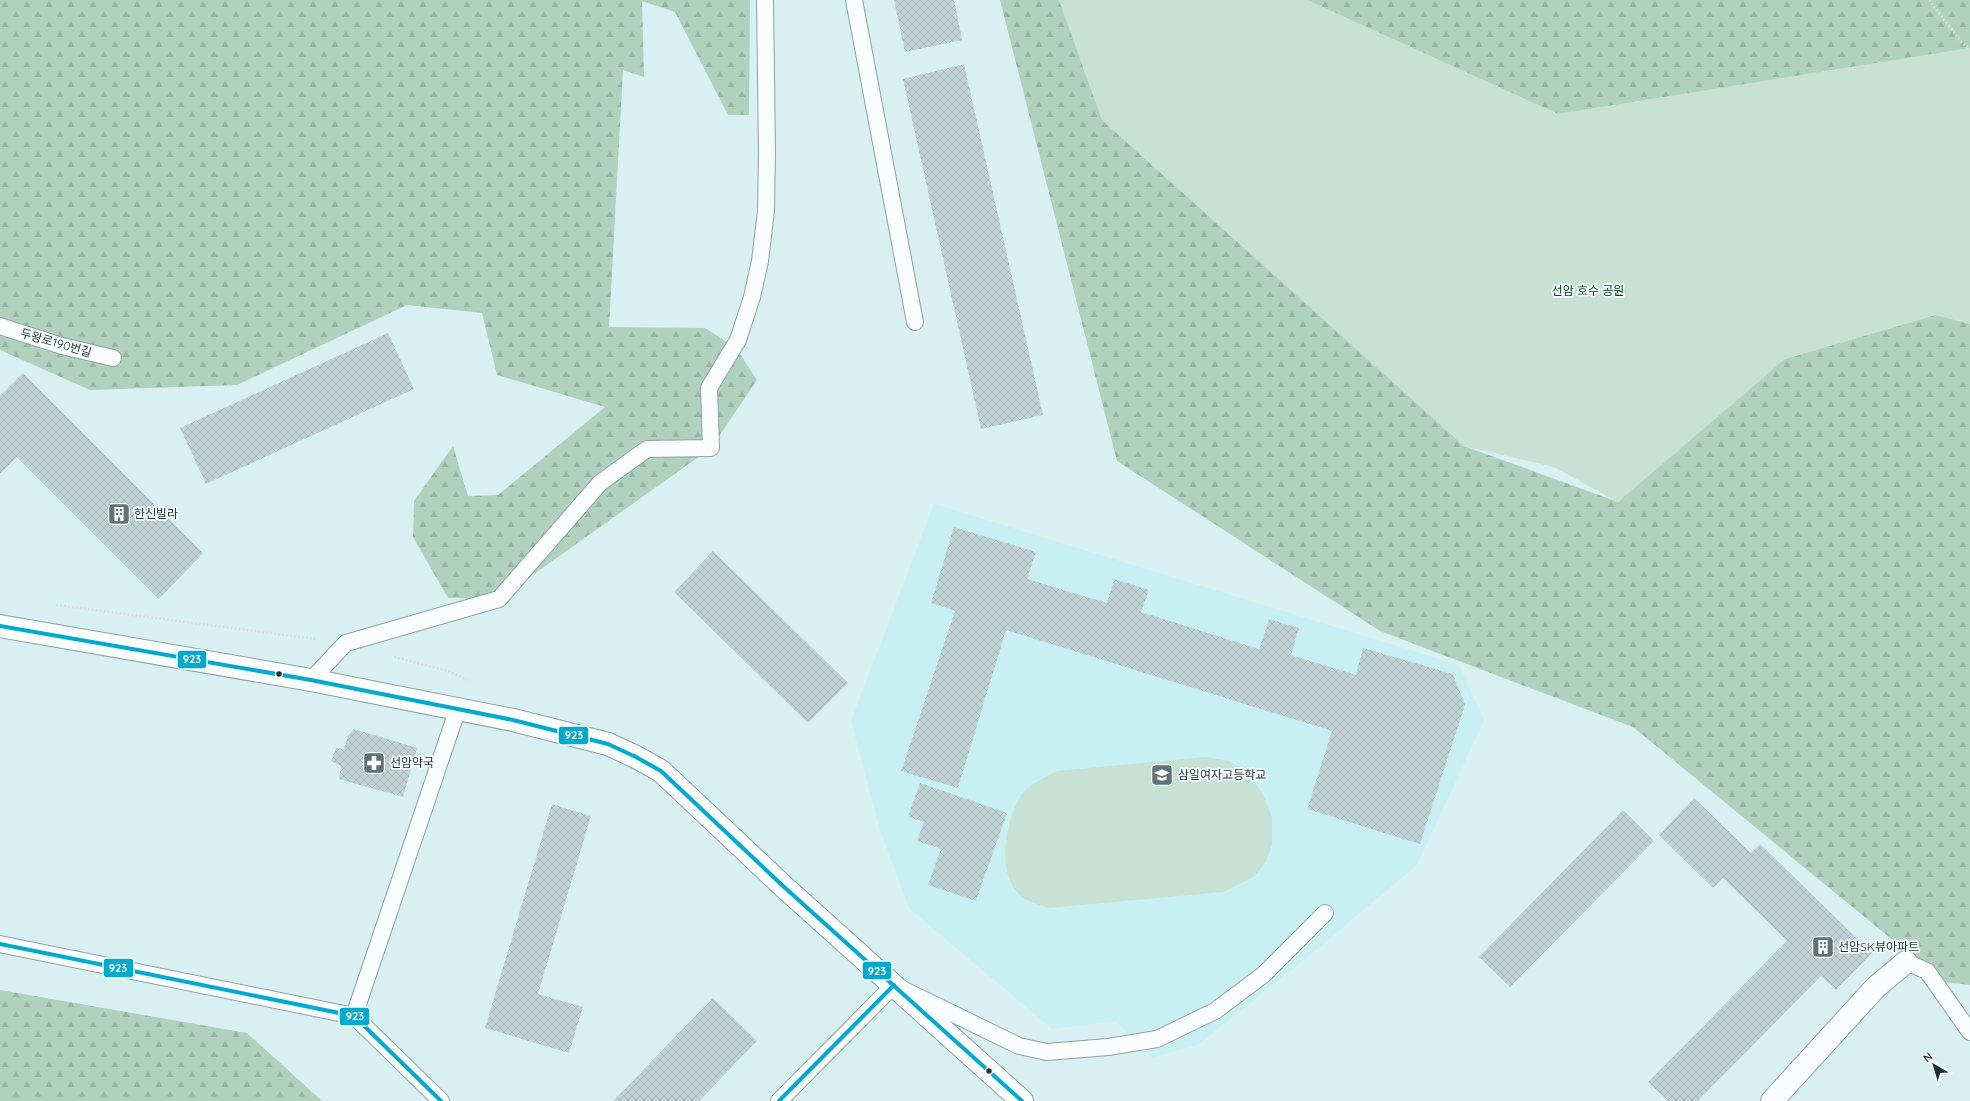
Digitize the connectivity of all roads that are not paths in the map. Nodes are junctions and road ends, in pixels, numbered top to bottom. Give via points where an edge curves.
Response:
1 (765, 0) edge
2 (854, 0) edge
3 (915, 322) dead end
4 (0, 326) edge
5 (113, 358) dead end
6 (0, 626) edge
7 (311, 680) junction
8 (458, 711) junction
9 (1325, 913) dead end
10 (0, 944) edge
11 (1906, 962) joint
12 (894, 985) junction
13 (354, 1016) junction
14 (1970, 1032) edge
15 (441, 1101) edge
16 (779, 1101) edge
17 (1022, 1101) edge
18 (1772, 1101) edge

1 - 7 lane via 767,160 766,211 761,255 752,297 738,340 710,388 711,448 647,449 600,483 499,599 346,643
2 - 3 lane
4 - 5 lane, 두왕로190번길 via 62,346
6 - 7 street
7 - 8 street
8 - 12 street via 513,720 608,744 661,772
8 - 13 lane
9 - 12 lane via 1263,975 1215,1011 1157,1039 1122,1045 1047,1052 1019,1046
10 - 13 lane
11 - 14 lane via 1927,971
11 - 18 street via 1876,987
12 - 16 lane
12 - 17 street
13 - 15 lane

